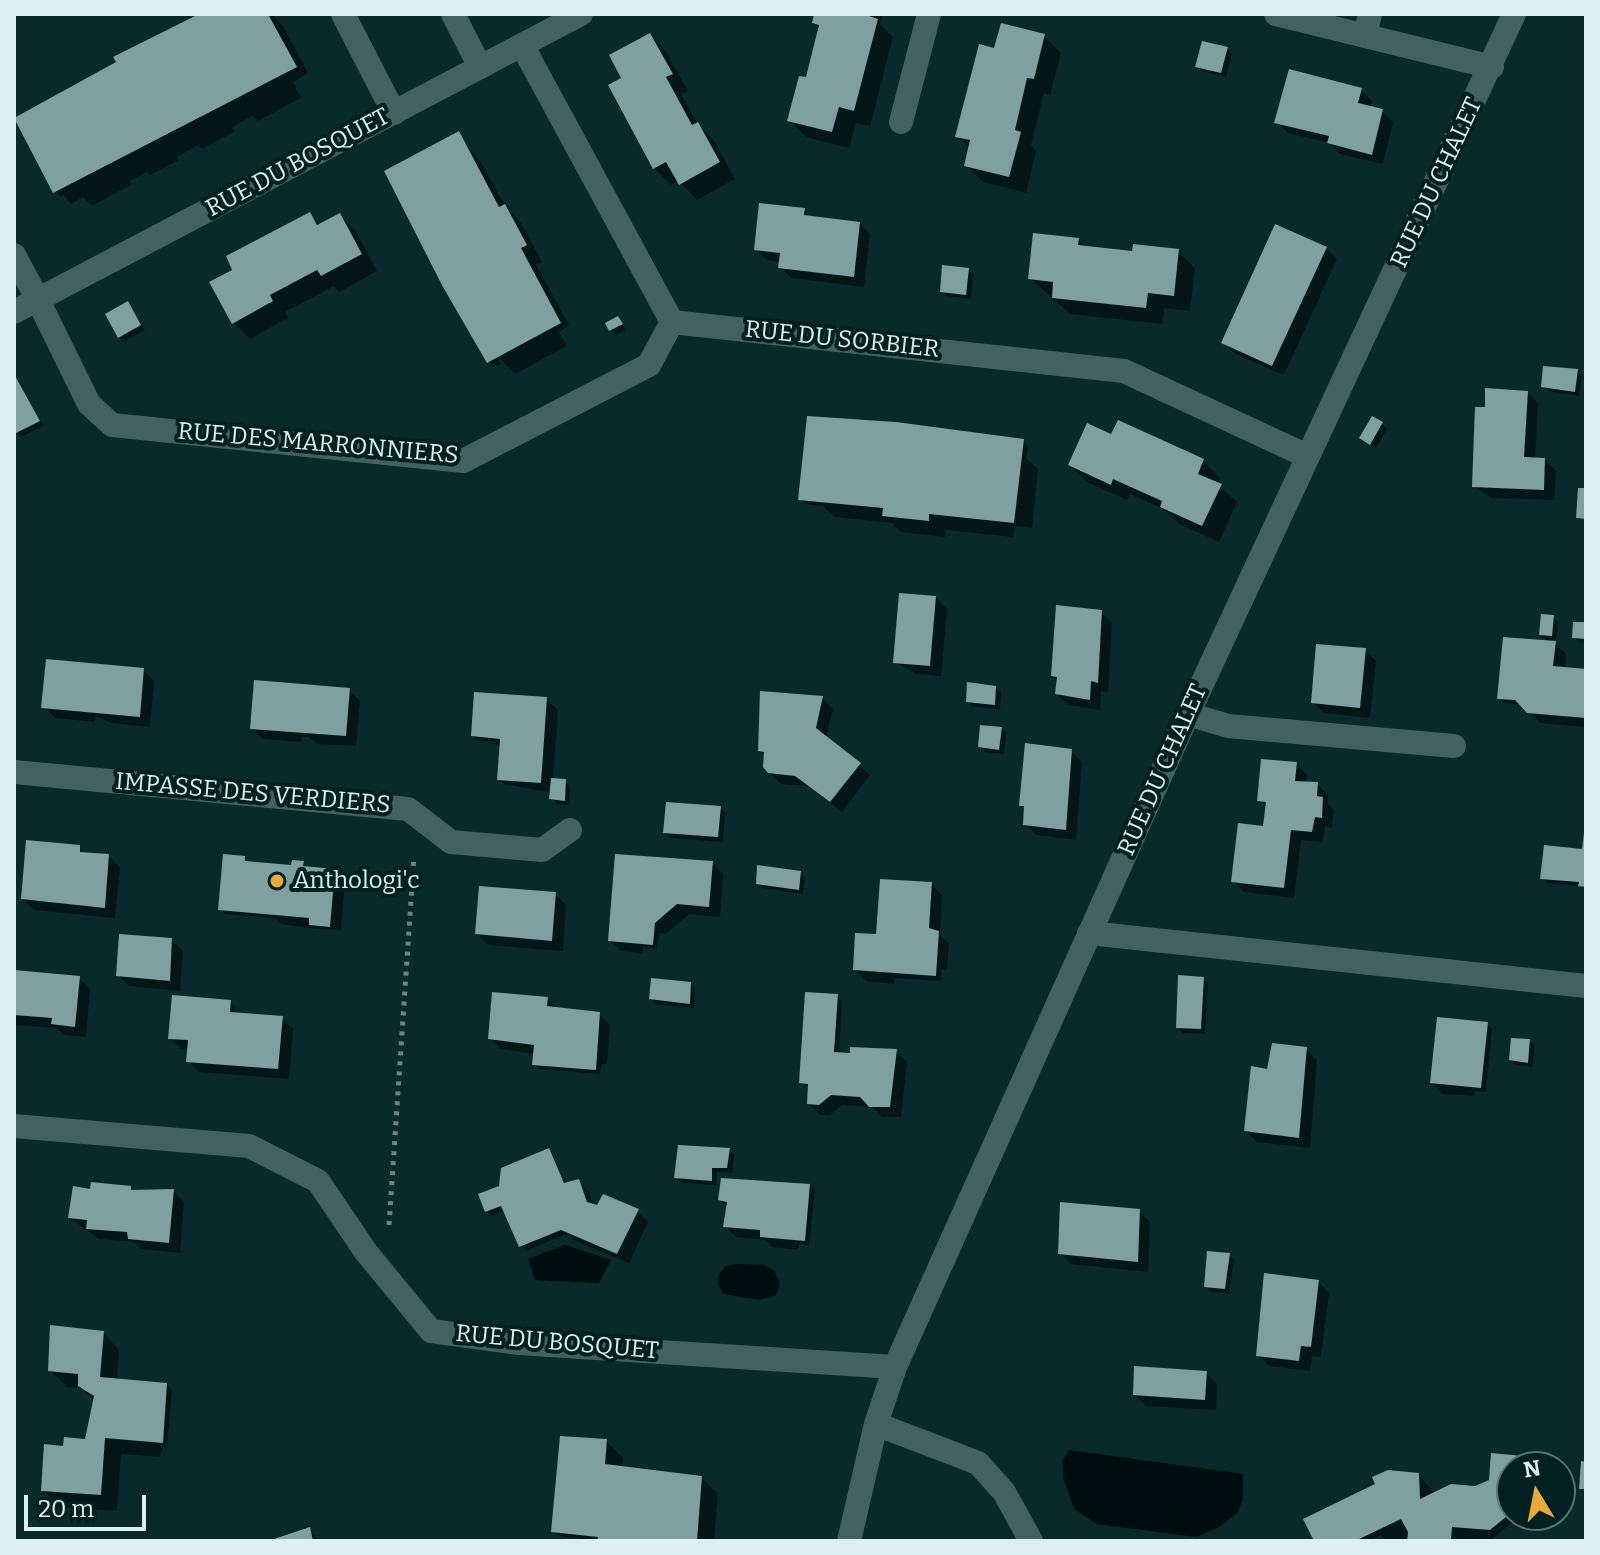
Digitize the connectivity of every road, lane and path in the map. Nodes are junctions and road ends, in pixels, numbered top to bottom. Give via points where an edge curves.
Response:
1 (343, 14) edge
2 (453, 14) edge
3 (581, 14) edge
4 (929, 14) edge
5 (1276, 14) edge
6 (1514, 14) edge
7 (1368, 25) edge
8 (522, 45) junction
9 (480, 67) junction
10 (1492, 67) junction
11 (394, 113) junction
12 (901, 122) dead end
13 (14, 255) edge
14 (38, 300) junction
15 (14, 312) edge
16 (672, 322) junction
17 (1307, 456) junction
18 (1188, 714) junction
19 (1454, 746) dead end
20 (14, 772) edge
21 (416, 815) junction
22 (570, 830) dead end
23 (1089, 933) junction
24 (1586, 986) edge
25 (14, 1126) edge
26 (386, 1276) junction
27 (895, 1367) junction
28 (876, 1424) junction
29 (849, 1541) edge
30 (1031, 1541) edge

1 - 11 street
2 - 9 street
3 - 8 street, RUE DU BOSQUET
4 - 12 street
5 - 7 street
6 - 10 street, RUE DU CHALET
7 - 10 street
8 - 9 street, RUE DU BOSQUET
8 - 16 street
9 - 11 street, RUE DU BOSQUET
10 - 17 street, RUE DU CHALET
11 - 14 street, RUE DU BOSQUET
13 - 14 street, RUE DES MARRONNIERS
14 - 15 street, RUE DU BOSQUET
14 - 16 street, RUE DES MARRONNIERS via 89,404 112,425 463,461 649,365
16 - 17 street, RUE DU SORBIER via 1124,371
17 - 18 street, RUE DU CHALET
18 - 19 street via 1228,726
18 - 23 street, RUE DU CHALET
20 - 21 street, IMPASSE DES VERDIERS via 408,809
21 - 22 street, IMPASSE DES VERDIERS via 451,842 542,850
21 - 26 path
23 - 24 street
23 - 27 street, RUE DU CHALET
25 - 26 street, RUE DU BOSQUET via 249,1146 318,1181
26 - 27 street, RUE DU BOSQUET via 431,1331 519,1343
27 - 28 street, RUE DU CHALET
28 - 29 street, RUE DU CHALET
28 - 30 street via 978,1463 1004,1492

